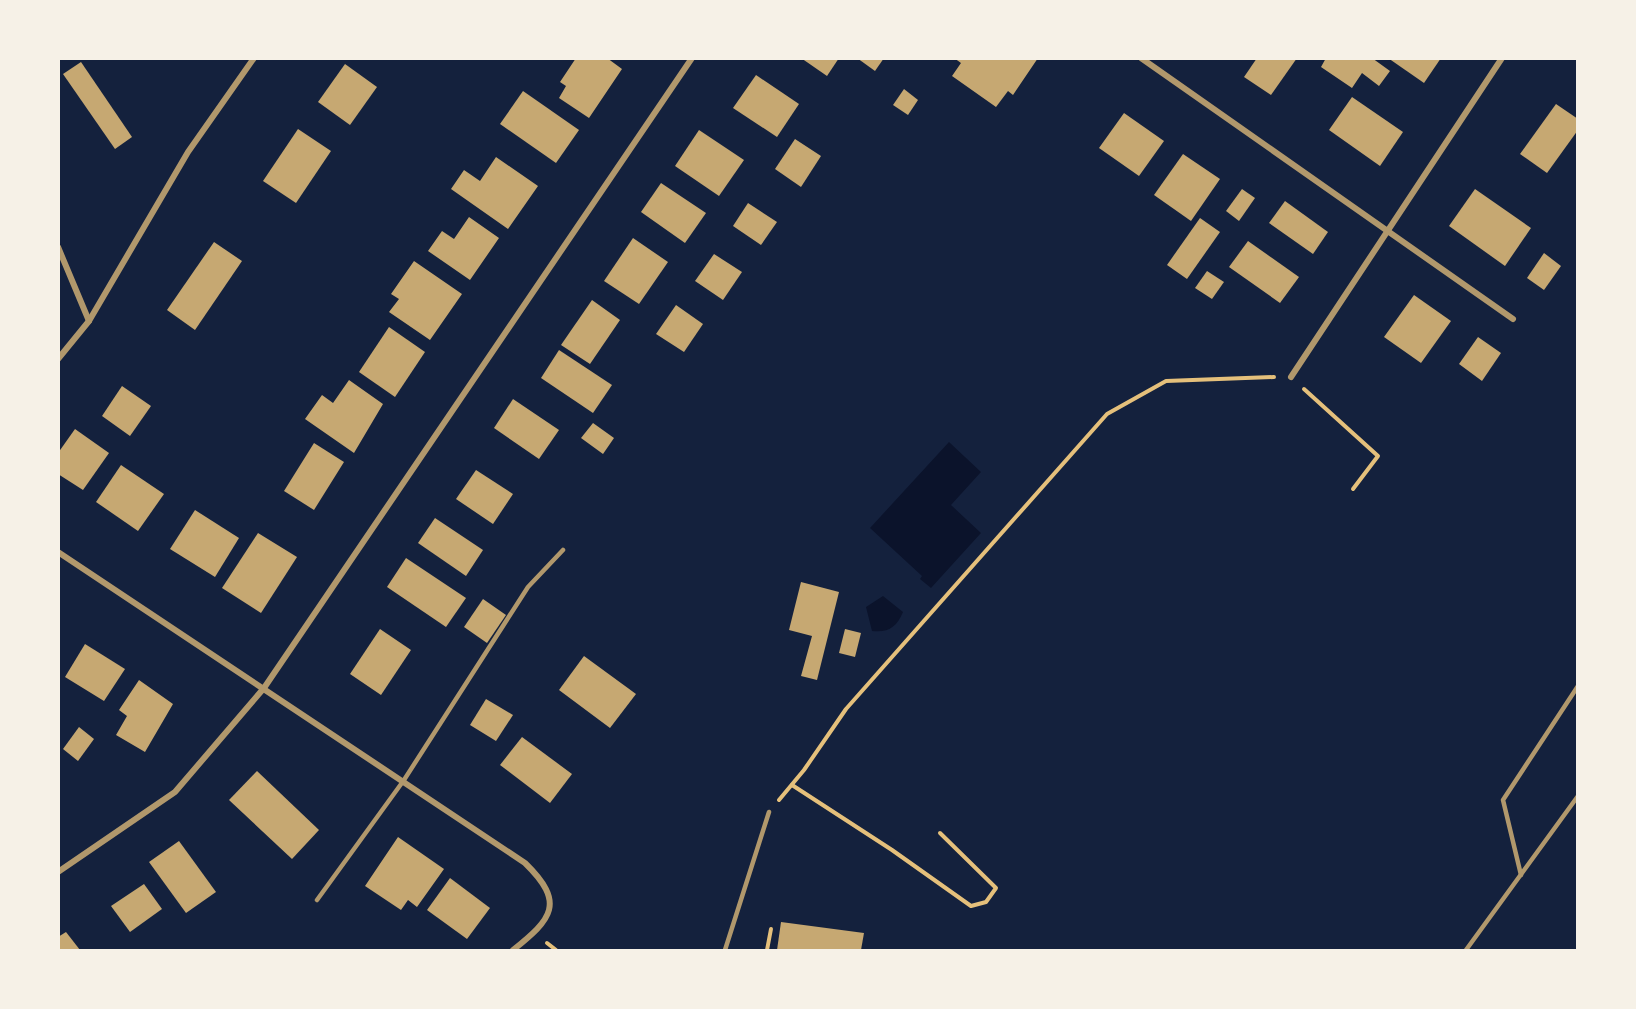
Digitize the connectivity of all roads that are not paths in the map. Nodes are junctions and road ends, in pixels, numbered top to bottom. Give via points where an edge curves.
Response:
1 (254, 58) edge
2 (692, 58) edge
3 (1141, 58) edge
4 (1502, 58) edge
5 (1387, 231) junction
6 (58, 247) edge
7 (1513, 319) dead end
8 (89, 321) junction
9 (58, 359) edge
10 (1291, 376) road end
11 (563, 550) dead end
12 (58, 552) edge
13 (1578, 686) edge
14 (264, 688) junction
15 (404, 780) junction
16 (1578, 796) edge
17 (769, 812) road end
18 (58, 872) edge
19 (1521, 875) junction
20 (317, 900) dead end
21 (513, 951) edge
22 (725, 951) edge
23 (1466, 951) edge

1 - 8 street via 188,152
2 - 14 street
3 - 5 street
4 - 5 street
5 - 7 street
5 - 10 street
6 - 8 street
8 - 9 street
11 - 15 lane via 528,587
12 - 14 street
13 - 19 lane via 1503,800
14 - 15 street
14 - 18 street via 175,792
15 - 20 lane
15 - 21 street via 543,880 551,902 546,920
16 - 19 lane
17 - 22 lane
19 - 23 lane

